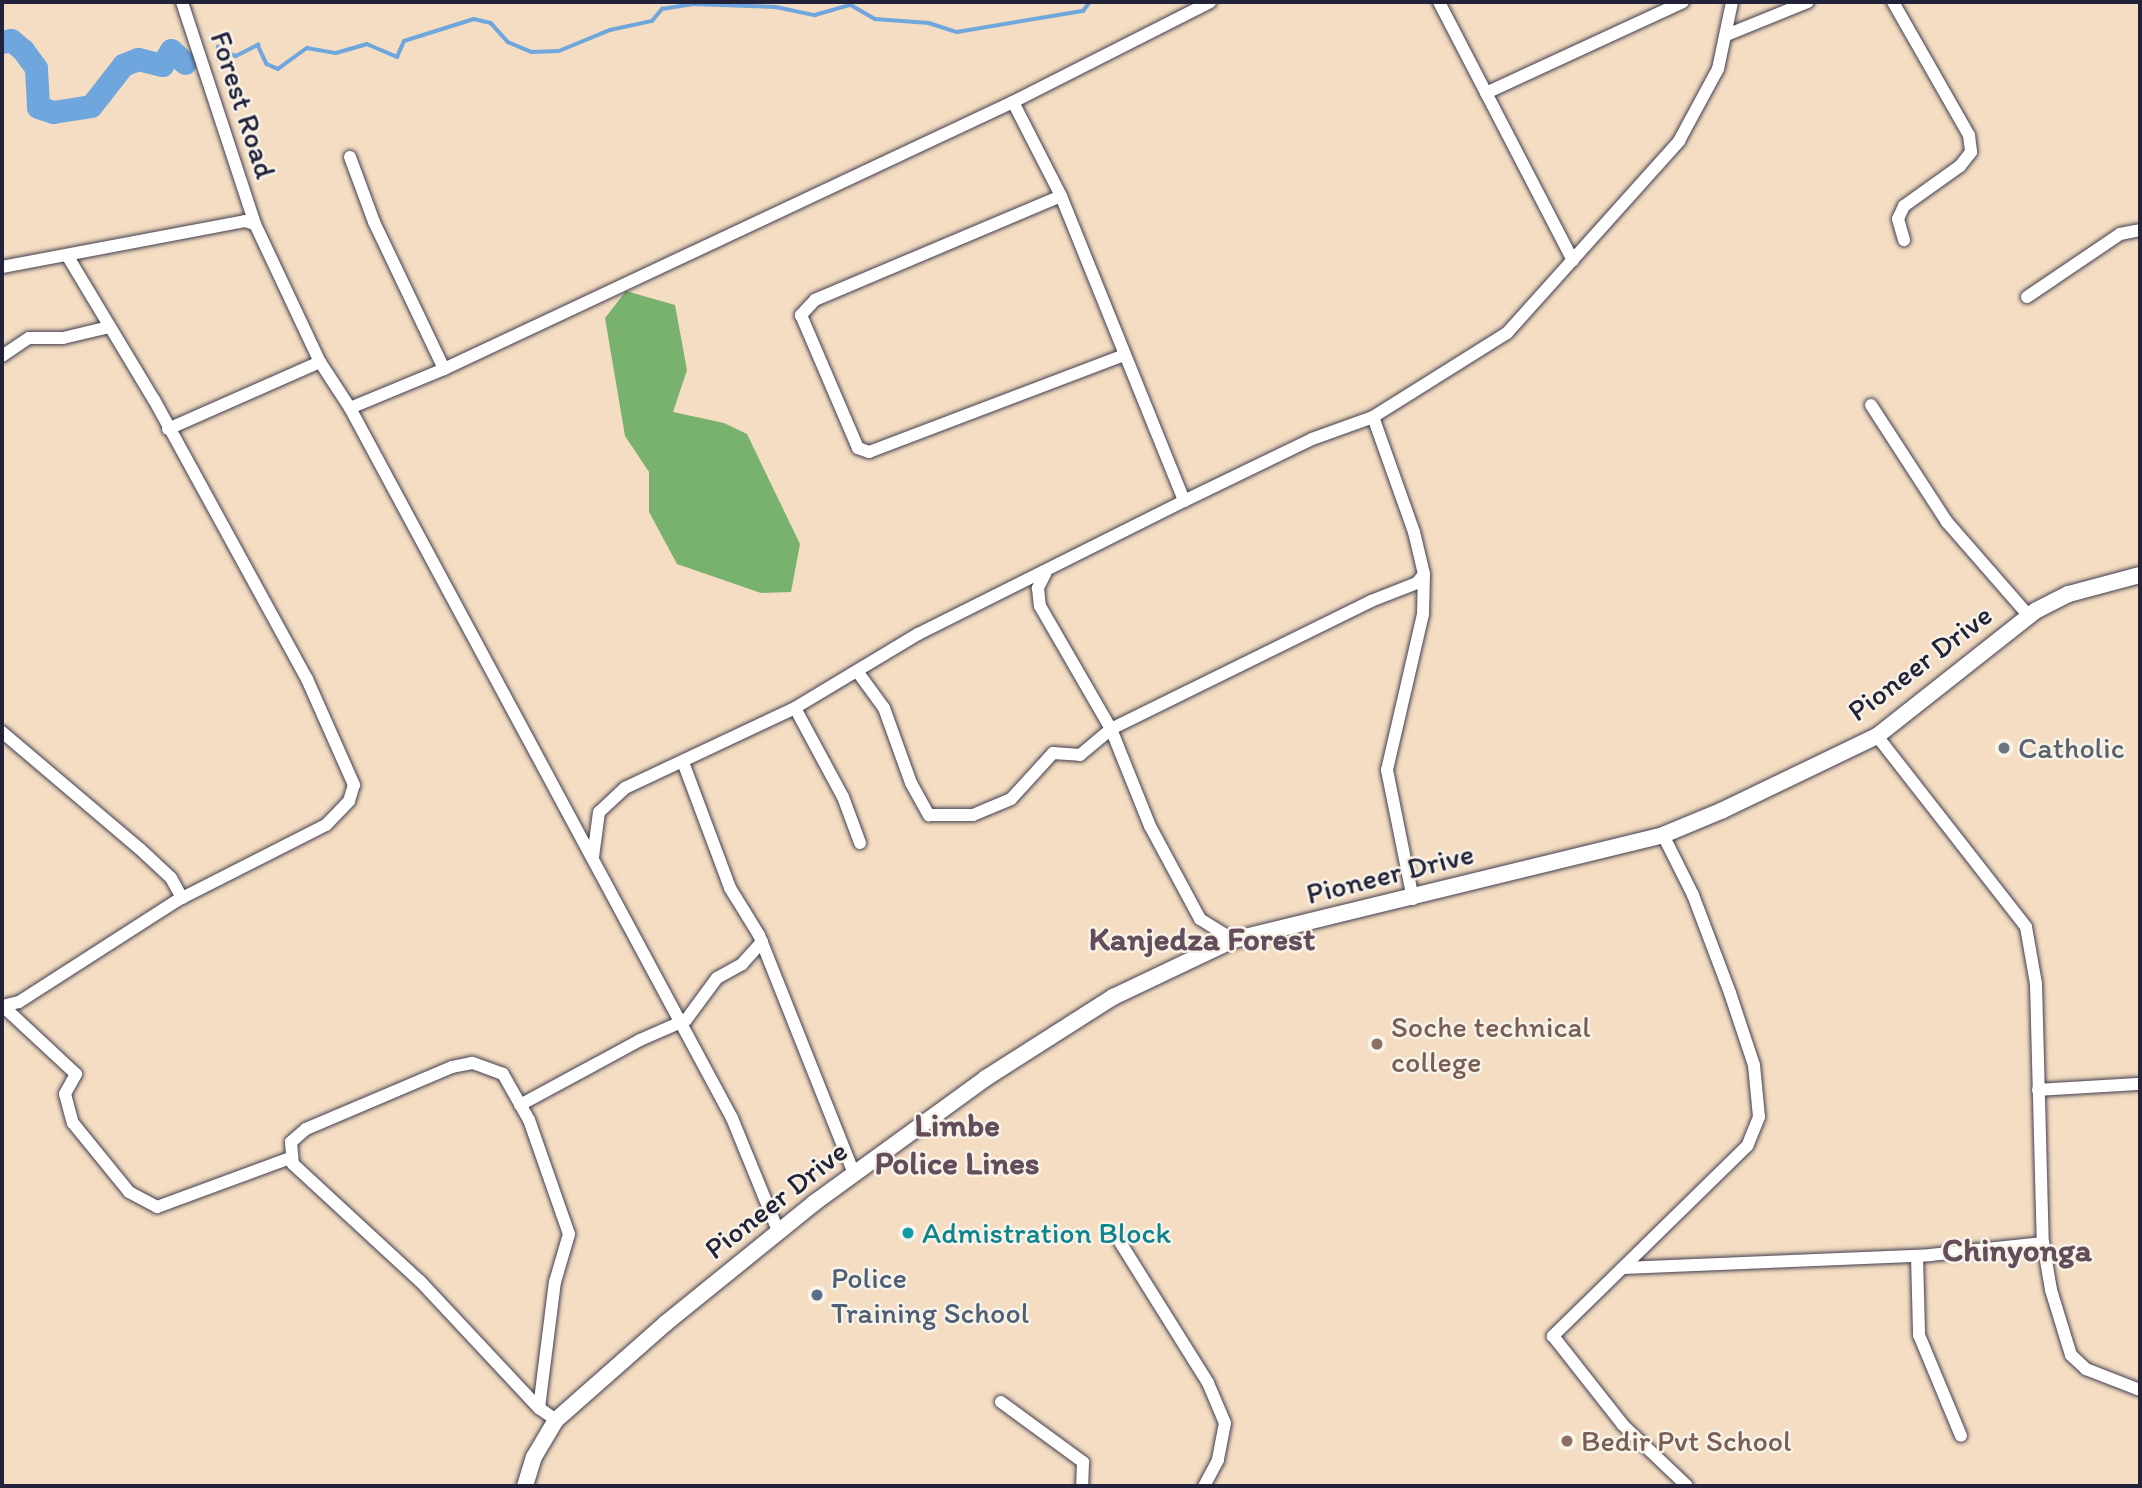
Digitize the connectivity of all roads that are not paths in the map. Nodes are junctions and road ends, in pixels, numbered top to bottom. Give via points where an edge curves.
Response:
1 (182, 2) edge
2 (1210, 2) edge
3 (1439, 2) edge
4 (1683, 2) edge
5 (1732, 2) edge
6 (1808, 2) edge
7 (1893, 2) edge
8 (1729, 34) junction
9 (1486, 93) junction
10 (1013, 102) junction
11 (350, 157) dead end
12 (1062, 197) junction
13 (255, 224) junction
14 (2140, 230) edge
15 (1904, 240) dead end
16 (68, 257) junction
17 (1573, 260) junction
18 (2, 267) edge
19 (2027, 298) dead end
20 (109, 327) junction
21 (2, 356) edge
22 (1122, 356) junction
23 (320, 362) junction
24 (444, 369) junction
25 (1871, 405) dead end
26 (350, 408) junction
27 (1373, 417) junction
28 (168, 429) junction
29 (1184, 501) junction
30 (1046, 573) junction
31 (1424, 574) junction
32 (2140, 575) edge
33 (2029, 616) junction
34 (857, 671) junction
35 (795, 708) junction
36 (1111, 729) junction
37 (2, 732) edge
38 (1877, 736) junction
39 (683, 762) junction
40 (1663, 835) junction
41 (860, 843) dead end
42 (593, 857) junction
43 (182, 898) junction
44 (1413, 899) junction
45 (1233, 940) junction
46 (762, 942) junction
47 (4, 1007) edge
48 (680, 1020) junction
49 (2140, 1084) edge
50 (2038, 1090) junction
51 (520, 1105) junction
52 (290, 1158) junction
53 (854, 1174) junction
54 (779, 1233) junction
55 (1120, 1242) dead end
56 (2043, 1243) junction
57 (1917, 1256) junction
58 (1623, 1268) junction
59 (2140, 1390) edge
60 (1001, 1402) dead end
61 (539, 1408) junction
62 (556, 1420) junction
63 (1961, 1436) dead end
64 (525, 1486) edge
65 (1082, 1486) edge
66 (1204, 1486) edge
67 (1687, 1486) edge

1 - 13 street, Forest Road
2 - 10 street
3 - 9 street
4 - 9 street
5 - 8 street
6 - 8 street
7 - 15 street via 1969,135 1971,152 1960,166 1904,206 1898,219
8 - 17 street via 1700,110 1679,141
9 - 17 street
10 - 12 street
10 - 24 street
11 - 24 street via 374,222
12 - 22 street
12 - 22 street via 816,300 801,314 858,448 869,452
13 - 16 street via 245,221
13 - 23 street, Forest Road
14 - 19 street via 2120,234
16 - 18 street
16 - 20 street
17 - 27 street via 1493,344
20 - 21 street via 63,338 29,338
20 - 28 street
22 - 29 street
23 - 26 street, Forest Road
23 - 28 street
24 - 26 street
25 - 33 street via 1947,522
26 - 42 street, Forest Road
27 - 29 street via 1312,439
27 - 31 street
28 - 43 street via 307,679 354,785 349,801 326,825
29 - 30 street
30 - 34 street via 918,634
30 - 36 street via 1038,588 1040,606
31 - 36 street via 1418,583 1371,601
31 - 44 street via 1423,614 1388,770
32 - 33 street, Pioneer Drive via 2069,594
33 - 38 street, Pioneer Drive
34 - 35 street
34 - 36 street via 884,708 911,783 932,816 973,815 1011,799 1050,755 1080,755
35 - 39 street
35 - 41 street via 843,797
36 - 45 street via 1150,826 1200,919
37 - 43 street via 140,849 171,878
38 - 40 street, Pioneer Drive
38 - 50 street via 2026,927 2036,984
39 - 42 street via 612,797 599,813
39 - 46 street via 730,888
40 - 44 street, Pioneer Drive
40 - 58 street via 1693,895 1730,993 1754,1065 1759,1117 1747,1146
42 - 48 street, Forest Road
43 - 47 street
44 - 45 street, Pioneer Drive
45 - 53 street, Pioneer Drive via 1113,998 986,1078
46 - 48 street via 742,964 718,978 686,1020
46 - 53 street
47 - 52 street via 76,1074 65,1094 73,1124 129,1192 157,1207
48 - 51 street
48 - 54 street, Forest Road via 733,1118
49 - 50 street
50 - 56 street
51 - 52 street via 503,1074 471,1063 306,1129 291,1142
51 - 61 street via 569,1234 555,1282
52 - 61 street via 420,1281
53 - 54 street, Pioneer Drive
54 - 62 street, Pioneer Drive via 666,1322
55 - 66 street via 1208,1383 1225,1423 1218,1460
56 - 57 street
56 - 59 street via 2050,1290 2071,1355 2086,1369
57 - 58 street
57 - 63 street via 1919,1335
58 - 67 street via 1553,1336 1623,1425
60 - 65 street via 1083,1462
61 - 62 street
62 - 64 street, Pioneer Drive via 534,1457

